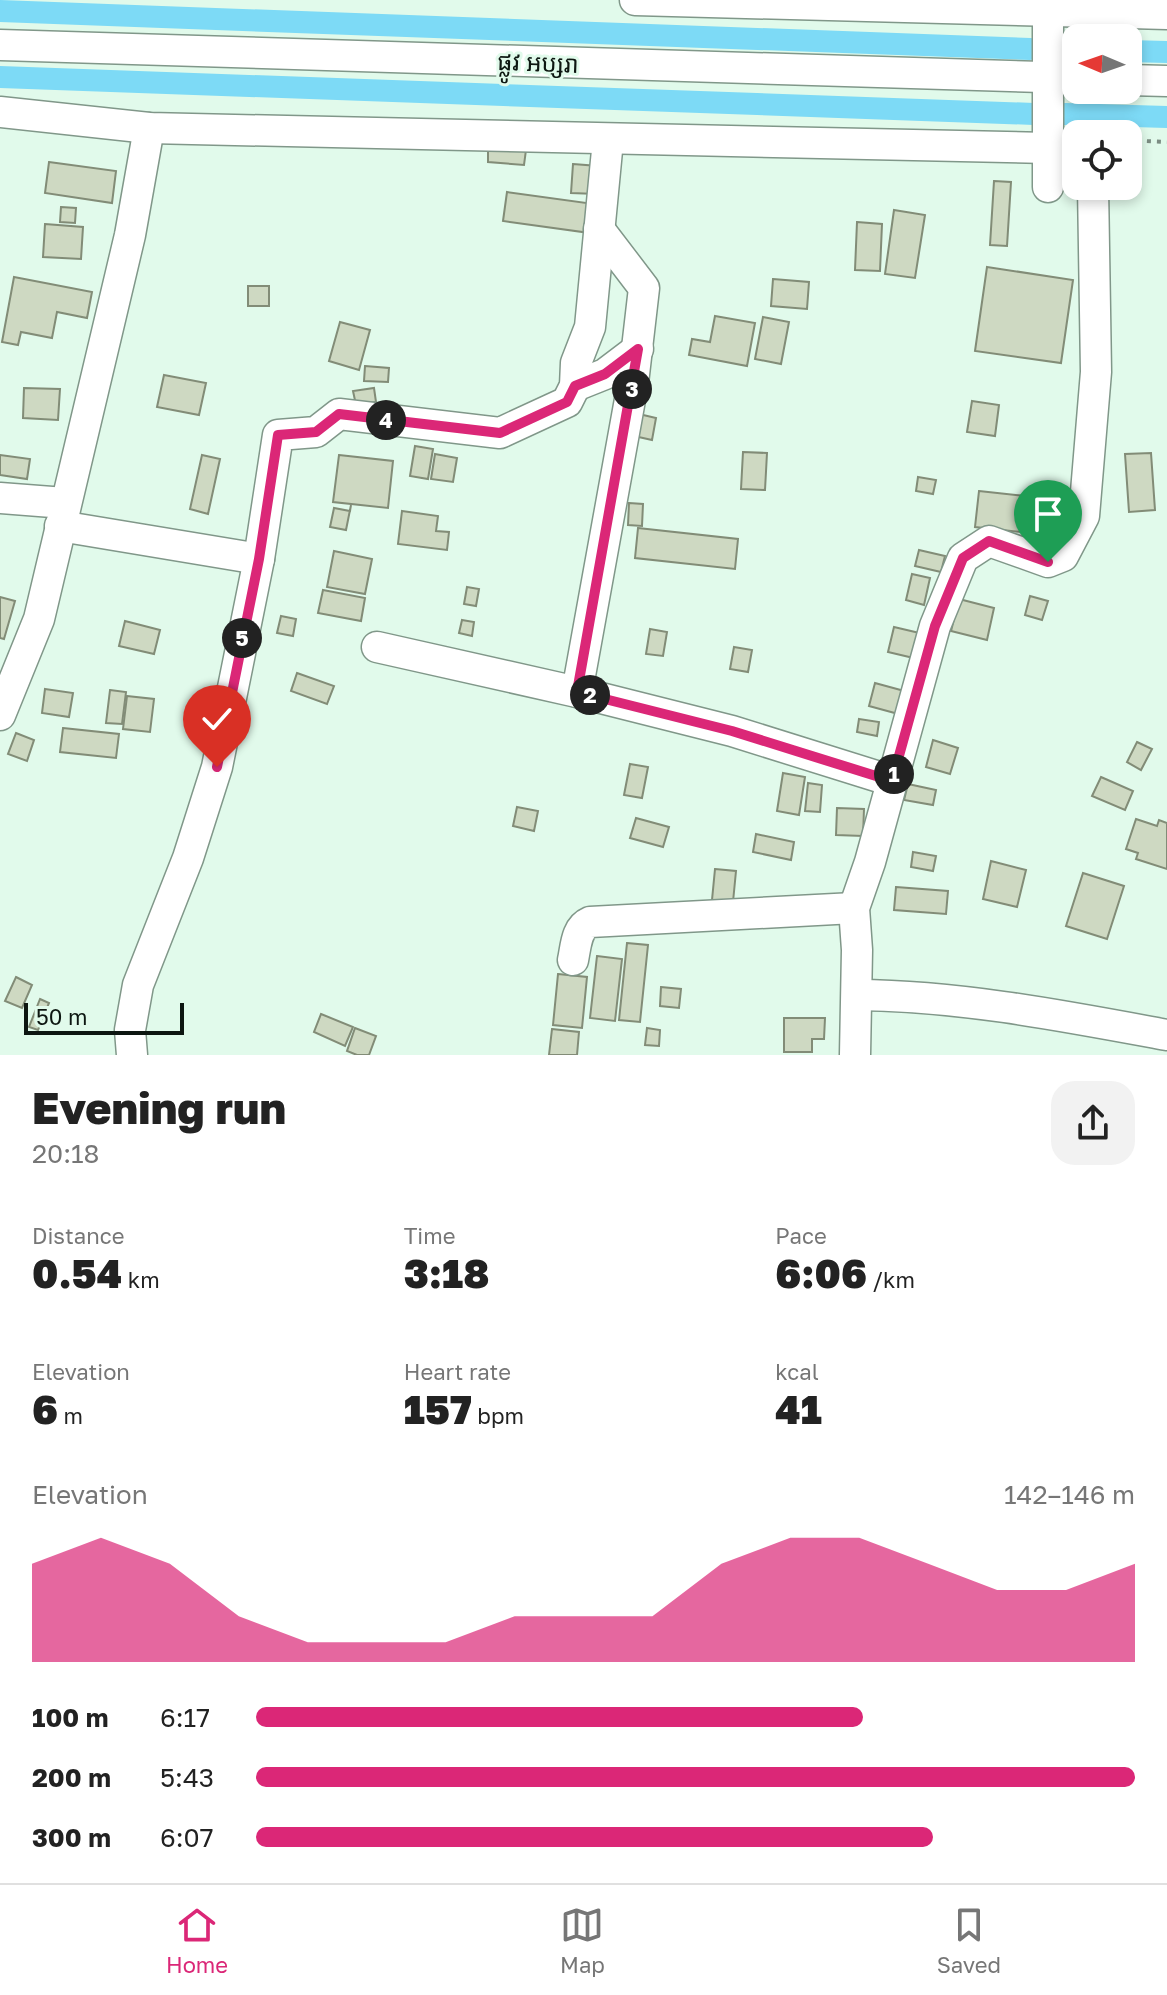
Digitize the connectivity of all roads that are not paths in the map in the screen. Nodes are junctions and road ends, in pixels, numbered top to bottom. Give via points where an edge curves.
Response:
1 (635, 0) edge
2 (973, 4) edge
3 (1050, 6) edge
4 (1167, 14) edge
5 (0, 45) edge
6 (1062, 78) edge
7 (1142, 80) edge
8 (1167, 81) edge
9 (0, 112) edge
10 (149, 128) junction
11 (608, 140) junction
12 (1062, 152) edge
13 (1048, 187) dead end
14 (1093, 200) edge
15 (599, 229) junction
16 (638, 349) junction
17 (575, 386) junction
18 (0, 498) edge
19 (62, 515) junction
20 (259, 559) junction
21 (377, 647) dead end
22 (577, 692) junction
23 (0, 715) edge
24 (892, 781) junction
25 (854, 908) junction
26 (573, 960) dead end
27 (857, 995) junction
28 (1167, 1035) edge
29 (132, 1055) edge
30 (855, 1055) edge

1 - 2 street
2 - 3 street
3 - 4 street
3 - 6 street
5 - 6 street, ផ្លូវ អប្សរា
7 - 8 street
9 - 10 street
10 - 11 street
10 - 19 street via 130,235
11 - 12 street
11 - 15 street
12 - 13 street
14 - 24 street via 1096,372 1084,516 1063,556 1048,562 989,541 963,558 935,626
15 - 16 street via 644,288
15 - 17 street via 590,327 576,363
16 - 17 street via 605,374
16 - 22 street
17 - 20 street via 567,402 500,433 339,414 316,432 278,435
18 - 19 street
19 - 20 street
19 - 23 street via 32,640
20 - 29 street via 217,767 138,985 131,1019
21 - 22 street
22 - 24 street via 732,731
24 - 25 street
25 - 26 street via 590,922 579,931
25 - 27 street
27 - 28 street via 963,1000
27 - 30 street

